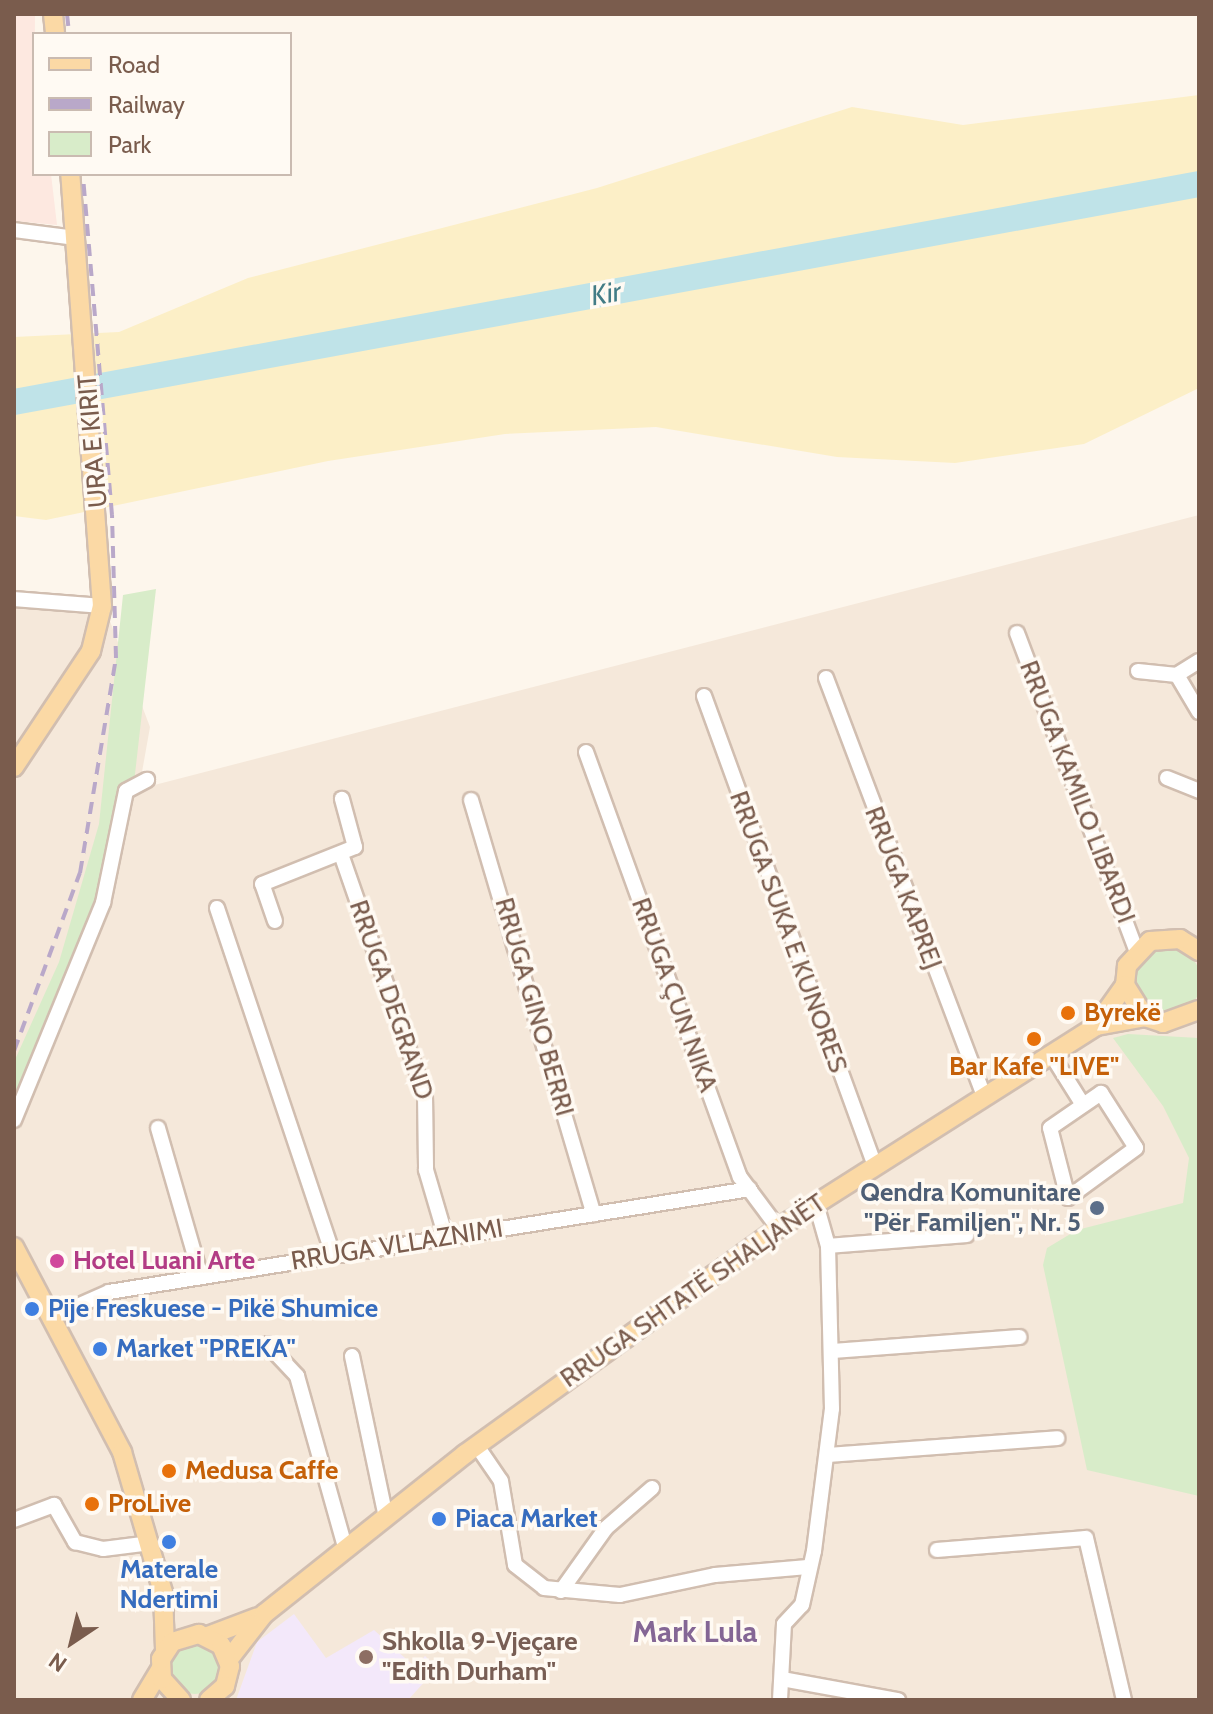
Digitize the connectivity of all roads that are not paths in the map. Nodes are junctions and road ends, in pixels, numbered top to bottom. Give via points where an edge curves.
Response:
1 (70, 176) edge
2 (14, 230) edge
3 (76, 238) junction
4 (14, 599) edge
5 (102, 601) junction
6 (1017, 633) dead end
7 (1199, 661) edge
8 (1138, 671) dead end
9 (1177, 675) junction
10 (826, 678) dead end
11 (704, 696) dead end
12 (1199, 712) edge
13 (586, 752) dead end
14 (14, 767) edge
15 (1167, 778) dead end
16 (147, 780) dead end
17 (1199, 791) edge
18 (342, 799) dead end
19 (471, 800) dead end
20 (342, 857) junction
21 (217, 908) dead end
22 (275, 921) dead end
23 (1199, 936) edge
24 (1180, 939) junction
25 (1136, 950) junction
26 (1199, 951) edge
27 (1125, 985) junction
28 (1199, 1010) edge
29 (1145, 1017) junction
30 (1190, 1024) edge
31 (1096, 1026) junction
32 (1051, 1054) junction
33 (984, 1097) junction
34 (1083, 1105) junction
35 (14, 1120) edge
36 (158, 1128) dead end
37 (875, 1166) junction
38 (750, 1189) junction
39 (816, 1204) junction
40 (594, 1214) junction
41 (778, 1228) junction
42 (967, 1235) dead end
43 (446, 1238) junction
44 (828, 1246) junction
45 (14, 1247) edge
46 (333, 1255) junction
47 (201, 1277) junction
48 (50, 1318) junction
49 (1019, 1337) dead end
50 (267, 1344) dead end
51 (833, 1351) junction
52 (352, 1356) dead end
53 (1057, 1438) dead end
54 (477, 1446) junction
55 (828, 1455) junction
56 (652, 1488) dead end
57 (386, 1518) junction
58 (14, 1520) edge
59 (151, 1543) junction
60 (346, 1550) junction
61 (937, 1550) dead end
62 (808, 1567) junction
63 (561, 1591) junction
64 (163, 1592) junction
65 (264, 1614) junction
66 (199, 1635) junction
67 (165, 1649) junction
68 (229, 1659) junction
69 (160, 1670) junction
70 (782, 1679) junction
71 (872, 1698) edge
72 (213, 1699) edge
73 (142, 1700) edge
74 (180, 1700) edge
75 (780, 1700) edge
76 (898, 1700) edge
77 (1124, 1700) edge

1 - 3 main road, URA E KIRIT
2 - 3 street
3 - 5 main road, URA E KIRIT
4 - 5 street
5 - 14 main road, URA E KIRIT via 91,651
6 - 25 street, RRUGA KAMILO LIBARDI
7 - 9 street
8 - 9 street
9 - 12 street
10 - 33 street, RRUGA KAPREJ
11 - 37 street, RRUGA SUKA E KUNORES
13 - 38 street, RRUGA ÇUN NIKA
15 - 17 street
16 - 35 street via 126,791 103,903
18 - 20 street via 355,847
19 - 40 street, RRUGA GINO BERRI via 538,1007
20 - 22 street via 262,884
20 - 43 street, RRUGA DEGRAND via 425,1095 426,1170
21 - 46 street
23 - 24 street
24 - 25 main road
24 - 26 main road
25 - 27 main road, RRUGA SHTATË SHALJANËT
27 - 29 main road
27 - 31 main road, RRUGA SHTATË SHALJANËT
28 - 30 main road
29 - 30 main road, RRUGA SHTATË SHALJANËT
29 - 31 main road, RRUGA SHTATË SHALJANËT
31 - 32 main road, RRUGA SHTATË SHALJANËT
32 - 33 main road, RRUGA SHTATË SHALJANËT
32 - 34 street
33 - 37 main road, RRUGA SHTATË SHALJANËT
34 - 34 street via 1101,1093 1136,1148 1068,1198 1050,1128
36 - 47 street
37 - 39 main road, RRUGA SHTATË SHALJANËT
38 - 40 street, RRUGA VLLAZNIMI
38 - 41 street, RRUGA ÇUN NIKA
39 - 41 main road, RRUGA SHTATË SHALJANËT
39 - 44 street
40 - 43 street, RRUGA VLLAZNIMI
41 - 54 main road, RRUGA SHTATË SHALJANËT
42 - 44 street
43 - 46 street, RRUGA VLLAZNIMI
44 - 51 street
45 - 48 main road
46 - 47 street, RRUGA VLLAZNIMI
47 - 48 street, RRUGA VLLAZNIMI via 87,1296
48 - 59 main road via 122,1452
49 - 51 street
50 - 60 street via 297,1376
51 - 55 street
52 - 57 street
53 - 55 street
54 - 57 main road, RRUGA SHTATË SHALJANËT
54 - 63 street via 501,1481 515,1565 544,1588
55 - 62 street
56 - 63 street via 606,1528
57 - 60 main road, RRUGA SHTATË SHALJANËT
58 - 59 street via 54,1505 75,1542 103,1549
59 - 64 main road
60 - 65 main road, RRUGA SHTATË SHALJANËT
61 - 77 street via 1086,1538
62 - 63 street via 715,1575 620,1595
62 - 70 street via 802,1605 784,1624
64 - 66 main road
64 - 67 main road
65 - 66 main road, RRUGA SHTATË SHALJANËT
65 - 68 main road, RRUGA SHTATË SHALJANËT
66 - 67 main road, RRUGA SHTATË SHALJANËT
66 - 68 main road
67 - 69 main road
68 - 72 main road, RRUGA SHTATË SHALJANËT via 228,1680
69 - 73 main road
69 - 74 main road
70 - 71 street
70 - 75 street
71 - 76 street

